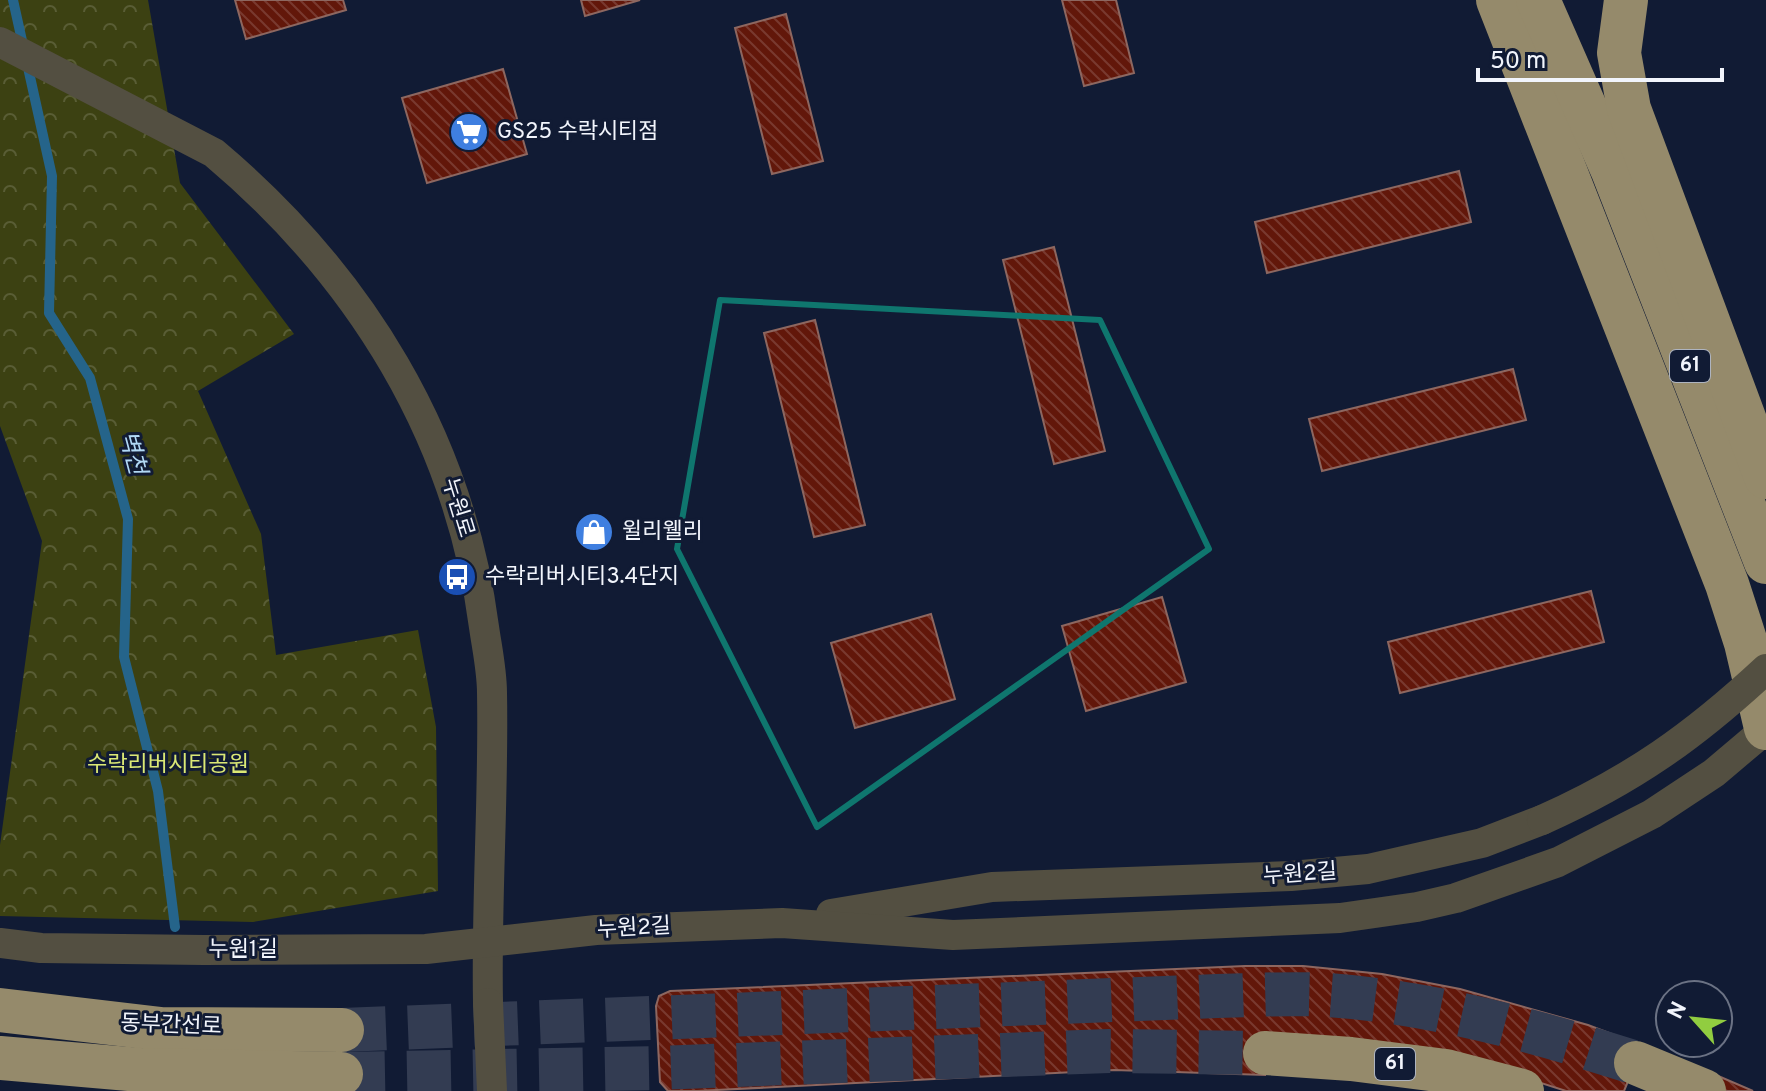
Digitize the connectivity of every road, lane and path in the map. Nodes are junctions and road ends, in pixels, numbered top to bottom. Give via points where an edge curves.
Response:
1 (1498, 0) edge
2 (1538, 0) edge
3 (1626, 0) edge
4 (0, 42) edge
5 (1766, 477) edge
6 (1766, 562) edge
7 (1766, 669) edge
8 (1766, 729) edge
9 (782, 923) junction
10 (487, 942) junction
11 (0, 943) edge
12 (0, 1010) edge
13 (342, 1030) tunnel mouth
14 (1265, 1053) tunnel mouth
15 (0, 1058) edge
16 (1636, 1063) tunnel mouth
17 (341, 1074) tunnel mouth
18 (492, 1091) edge
19 (1522, 1091) edge
20 (1704, 1091) edge

1 - 8 highway, 61 via 1727,584
2 - 6 highway, 61 via 1613,171
3 - 5 highway via 1619,53 1629,109
4 - 10 street, 누원로 via 214,153 299,234 368,321 399,370 454,490 478,584 492,690
7 - 9 street, 누원2길, bridge via 1676,746 1601,792 1482,843 1368,869 992,887
8 - 9 street, 누원2길 via 1714,773 1652,814 1558,862 1417,907 1340,918 953,935
9 - 10 street, 누원2길 via 596,930
10 - 11 street, 누원1길 via 426,949 204,950
10 - 18 street, 누원로, bridge
12 - 13 highway, 동부간선로 via 161,1029
14 - 19 highway, 61 via 1446,1071
15 - 17 highway, 동부간선로 via 140,1070
16 - 20 highway

